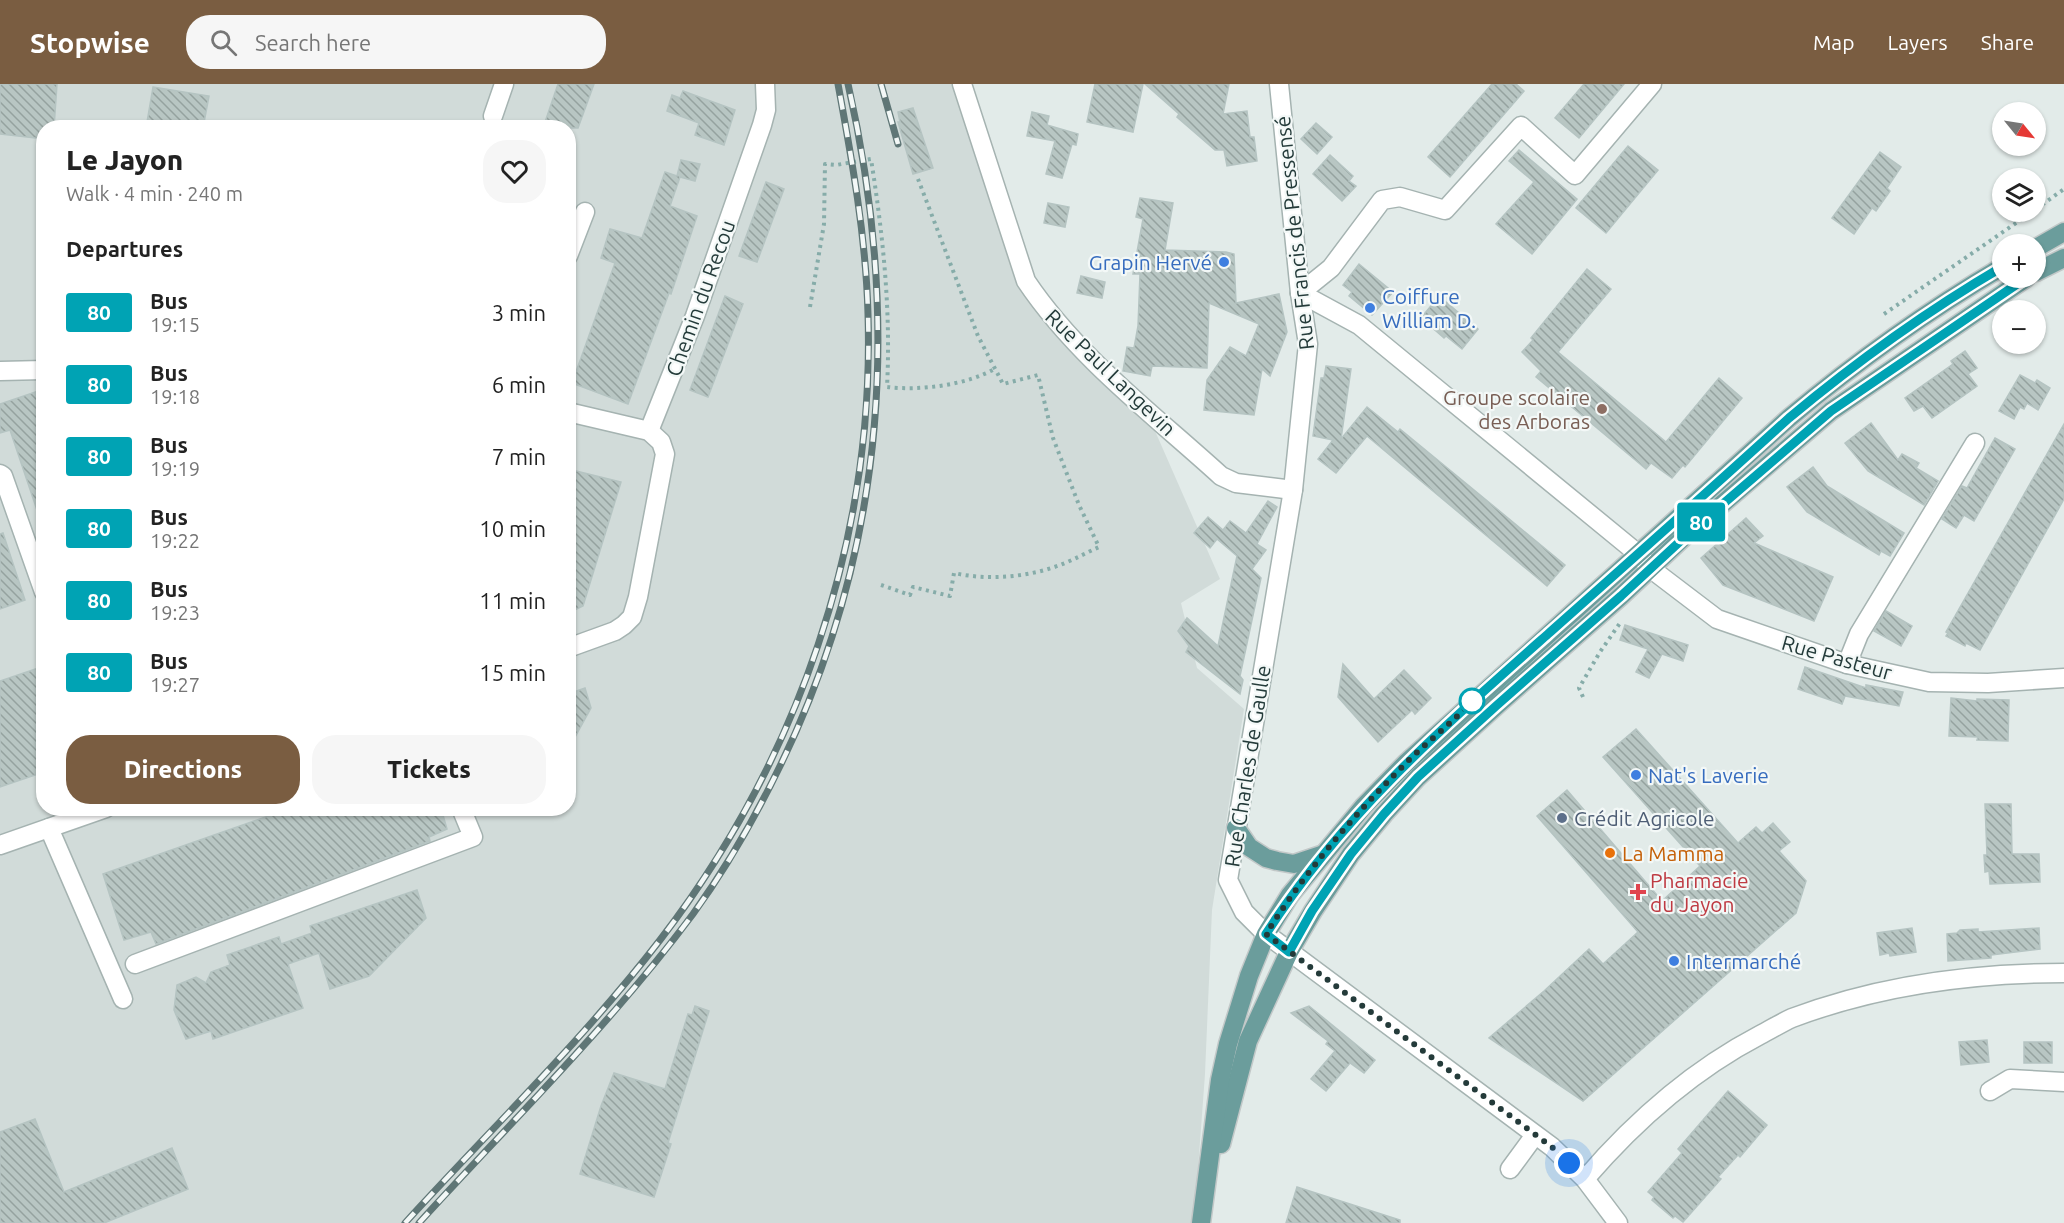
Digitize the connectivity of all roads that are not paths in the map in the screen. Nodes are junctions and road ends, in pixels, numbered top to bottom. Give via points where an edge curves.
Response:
1 (504, 84) edge
2 (765, 84) edge
3 (962, 84) edge
4 (1279, 84) edge
5 (1652, 84) edge
6 (493, 116) dead end
7 (585, 212) dead end
8 (2064, 232) edge
9 (576, 235) edge
10 (2046, 242) edge
11 (2064, 258) edge
12 (2046, 267) edge
13 (1992, 273) edge
14 (2011, 288) edge
15 (1300, 293) junction
16 (36, 370) edge
17 (0, 371) edge
18 (576, 414) edge
19 (649, 431) junction
20 (1975, 443) dead end
21 (0, 474) edge
22 (1293, 490) junction
23 (1637, 553) junction
24 (1650, 568) junction
25 (36, 569) edge
26 (576, 645) edge
27 (1847, 664) junction
28 (2064, 678) edge
29 (83, 816) edge
30 (464, 816) edge
31 (49, 828) junction
32 (1236, 828) junction
33 (0, 845) edge
34 (1324, 854) junction
35 (1266, 934) junction
36 (1289, 952) junction
37 (135, 964) dead end
38 (2064, 973) edge
39 (123, 999) dead end
40 (2064, 1082) edge
41 (1990, 1091) dead end
42 (1535, 1134) junction
43 (1510, 1169) dead end
44 (1585, 1179) junction
45 (1201, 1223) edge
46 (1208, 1223) edge
47 (1618, 1223) edge

1 - 6 street
2 - 19 street, Chemin du Recou via 762,125 695,316
3 - 22 street, Rue Paul Langevin via 1026,281 1044,309 1112,378 1221,476 1236,483
4 - 15 street, Rue Francis de Pressensé
5 - 15 street via 1575,175 1521,126 1445,210 1400,197 1382,200 1331,268
7 - 9 street
8 - 10 main road
11 - 12 main road
13 - 23 main road via 1836,378
14 - 24 main road via 1831,411
15 - 22 street, Rue Francis de Pressensé via 1308,344
15 - 23 street, Rue Pasteur via 1359,325
16 - 17 street
18 - 19 street
19 - 26 street via 661,442 665,454 632,617 615,631
20 - 27 street via 1859,634
21 - 25 street
22 - 32 street, Rue Charles de Gaulle
23 - 24 street, Rue Pasteur
23 - 34 main road via 1406,763
24 - 27 street, Rue Pasteur via 1717,619
24 - 36 main road via 1418,777 1351,854
27 - 28 street, Rue Pasteur via 1929,681 1988,683
29 - 31 street
30 - 37 street via 472,837
31 - 33 street
31 - 39 street
32 - 34 main road via 1249,847 1266,858 1294,864
32 - 35 street, Rue Charles de Gaulle via 1228,880 1244,912
34 - 35 main road via 1290,895
35 - 36 street, Rue Charles de Gaulle
35 - 45 main road via 1249,975 1224,1062
36 - 42 street, Rue Charles de Gaulle
36 - 46 main road via 1248,1041 1216,1161
38 - 44 street via 1955,980 1874,993 1790,1019 1726,1053 1687,1081
40 - 41 street via 2010,1079
42 - 43 street
42 - 44 street, Rue Charles de Gaulle
44 - 47 street, Rue Charles de Gaulle

